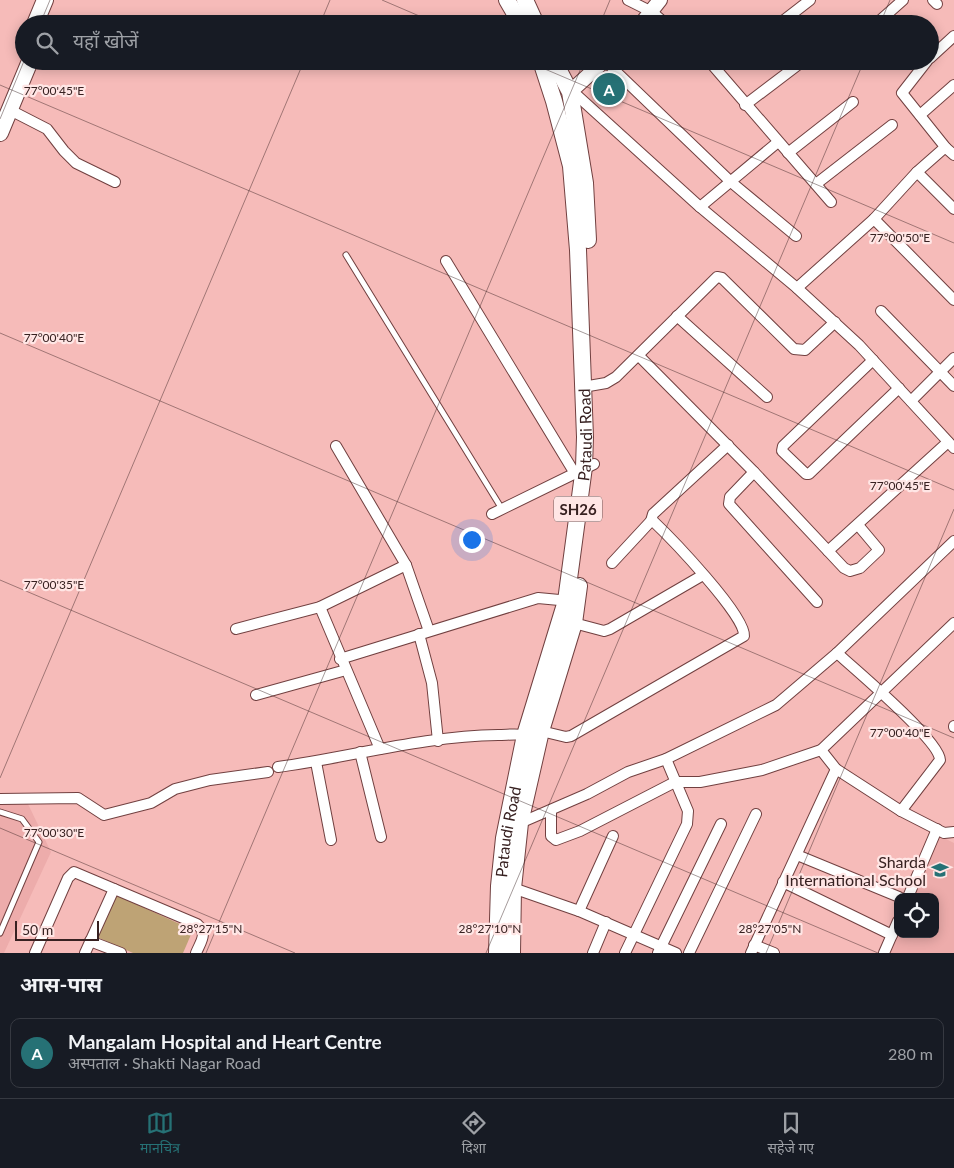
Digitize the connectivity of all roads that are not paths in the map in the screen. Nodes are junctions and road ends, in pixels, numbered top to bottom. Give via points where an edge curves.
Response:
1 (45, 0) edge
2 (56, 0) edge
3 (507, 0) edge
4 (525, 0) edge
5 (628, 0) edge
6 (660, 0) edge
7 (810, 0) edge
8 (903, 0) edge
9 (652, 12) junction
10 (39, 15) edge
11 (50, 15) edge
12 (516, 15) edge
13 (532, 15) edge
14 (649, 15) edge
15 (656, 15) edge
16 (791, 15) edge
17 (886, 15) edge
18 (954, 36) edge
19 (939, 50) edge
20 (18, 70) edge
21 (25, 70) edge
22 (544, 70) edge
23 (559, 70) edge
24 (594, 70) edge
25 (614, 70) edge
26 (716, 70) edge
27 (791, 70) edge
28 (920, 70) edge
29 (954, 85) edge
30 (570, 91) junction
31 (853, 102) dead end
32 (745, 105) junction
33 (5, 109) edge
34 (920, 115) junction
35 (892, 125) dead end
36 (0, 133) edge
37 (778, 142) junction
38 (950, 151) edge
39 (788, 153) junction
40 (917, 172) junction
41 (115, 182) dead end
42 (731, 182) junction
43 (816, 184) junction
44 (832, 202) dead end
45 (700, 207) junction
46 (954, 209) edge
47 (874, 219) junction
48 (796, 236) dead end
49 (346, 255) dead end
50 (446, 262) dead end
51 (797, 288) junction
52 (954, 300) edge
53 (882, 311) dead end
54 (677, 316) junction
55 (835, 322) junction
56 (639, 356) junction
57 (954, 358) edge
58 (873, 360) junction
59 (940, 372) junction
60 (954, 386) edge
61 (589, 387) junction
62 (899, 388) junction
63 (767, 397) dead end
64 (911, 401) junction
65 (728, 445) junction
66 (951, 445) edge
67 (336, 446) dead end
68 (584, 468) junction
69 (754, 472) junction
70 (502, 509) junction
71 (492, 514) dead end
72 (651, 521) junction
73 (858, 525) junction
74 (954, 542) edge
75 (828, 551) junction
76 (612, 563) dead end
77 (406, 565) junction
78 (703, 575) junction
79 (571, 601) junction
80 (816, 602) dead end
81 (320, 607) junction
82 (567, 621) junction
83 (954, 623) edge
84 (236, 629) dead end
85 (424, 633) junction
86 (837, 653) junction
87 (340, 659) junction
88 (346, 670) junction
89 (880, 692) junction
90 (256, 695) dead end
91 (535, 735) junction
92 (438, 741) junction
93 (380, 749) junction
94 (821, 750) junction
95 (360, 752) junction
96 (666, 759) junction
97 (316, 762) junction
98 (836, 769) junction
99 (675, 782) junction
100 (0, 799) edge
101 (551, 810) junction
102 (901, 811) junction
103 (0, 812) edge
104 (756, 814) dead end
105 (520, 823) junction
106 (721, 824) dead end
107 (937, 829) junction
108 (954, 832) edge
109 (613, 836) dead end
110 (381, 837) dead end
111 (331, 840) dead end
112 (797, 855) junction
113 (784, 882) junction
114 (506, 887) junction
115 (114, 889) junction
116 (910, 893) edge
117 (894, 895) edge
118 (579, 911) junction
119 (606, 922) junction
120 (894, 930) edge
121 (0, 933) edge
122 (633, 935) junction
123 (892, 935) junction
124 (90, 941) junction
125 (752, 949) edge
126 (659, 950) edge
127 (35, 953) edge
128 (85, 953) edge
129 (121, 953) edge
130 (196, 953) edge
131 (497, 953) edge
132 (512, 953) edge
133 (593, 953) edge
134 (625, 953) edge
135 (676, 953) edge
136 (689, 953) edge
137 (772, 953) edge
138 (884, 953) edge

1 - 10 main road
2 - 11 main road
3 - 12 main road
4 - 13 main road
5 - 9 street
6 - 9 street
7 - 16 street
8 - 17 street
9 - 14 street
9 - 15 street
18 - 19 street
20 - 33 main road
21 - 33 main road
22 - 61 main road, Pataudi Road / SH26 via 571,166
23 - 30 main road, SH26
24 - 30 street
25 - 42 street
26 - 32 street
27 - 32 street
28 - 34 street via 902,94
29 - 34 street
30 - 45 street
30 - 61 main road, SH26 via 585,183
31 - 39 street
32 - 37 street
33 - 36 main road
33 - 41 street via 47,129 76,163
34 - 38 street
35 - 43 street
37 - 39 street
37 - 42 street
38 - 40 street
39 - 43 street
40 - 46 street
40 - 47 street
42 - 45 street
42 - 48 street
43 - 44 street
45 - 51 street
47 - 51 street
47 - 52 street
49 - 70 lane
50 - 68 street
51 - 55 street
53 - 59 street
54 - 55 street via 719,277 794,349 806,350
54 - 56 street
54 - 63 street
55 - 58 street
56 - 61 street via 616,378
56 - 65 street
57 - 59 street
58 - 62 street
58 - 62 street via 782,451 809,474
59 - 60 street
59 - 64 street
61 - 68 main road, SH26
62 - 64 street
64 - 66 street
65 - 69 street
65 - 72 street via 654,514
66 - 73 street
67 - 77 street
68 - 70 street
68 - 79 main road, SH26
69 - 75 street
69 - 80 street via 730,497 728,504
70 - 71 street
72 - 76 street
72 - 78 street
73 - 75 street
73 - 75 street via 879,550 860,568 850,571 844,568
74 - 86 street
77 - 81 street
77 - 85 street
78 - 82 street via 610,629
78 - 91 street via 741,622 745,632 742,639 572,736
79 - 82 main road, SH26
79 - 85 street via 538,598
81 - 84 street
81 - 87 street
82 - 91 main road, SH26
83 - 89 street
85 - 87 street
85 - 92 street
86 - 89 street
86 - 96 street via 776,705
87 - 88 street
88 - 90 street
88 - 93 street
89 - 94 street
89 - 102 street via 927,737 940,758
91 - 92 street via 480,735
91 - 105 main road, SH26
91 - 114 main road, Pataudi Road / SH26 via 504,838
92 - 93 street
93 - 95 street
94 - 98 street
94 - 99 street via 762,770 700,782
95 - 97 street
95 - 110 street
96 - 99 street
96 - 101 street via 628,772
97 - 100 street via 210,780 175,789 151,803 104,815 78,798
97 - 111 street
98 - 102 street
98 - 112 street
99 - 101 street via 556,840 551,836
99 - 122 street via 688,811 688,824
101 - 105 street
102 - 107 street
103 - 121 lane via 22,820 39,842
104 - 136 street
105 - 114 main road, SH26
106 - 126 street
107 - 108 street via 949,834
107 - 116 street
109 - 118 street
112 - 113 street
112 - 117 street
113 - 123 street
113 - 125 street
114 - 118 street
114 - 131 main road, Pataudi Road / SH26
114 - 132 main road, SH26
115 - 124 street
115 - 127 street via 74,872 70,875
115 - 130 street via 197,924 204,935
118 - 119 street
119 - 122 street
119 - 133 street
120 - 123 street
122 - 126 street
122 - 134 street
123 - 138 street
124 - 128 street
124 - 129 street
125 - 137 street
126 - 135 street

